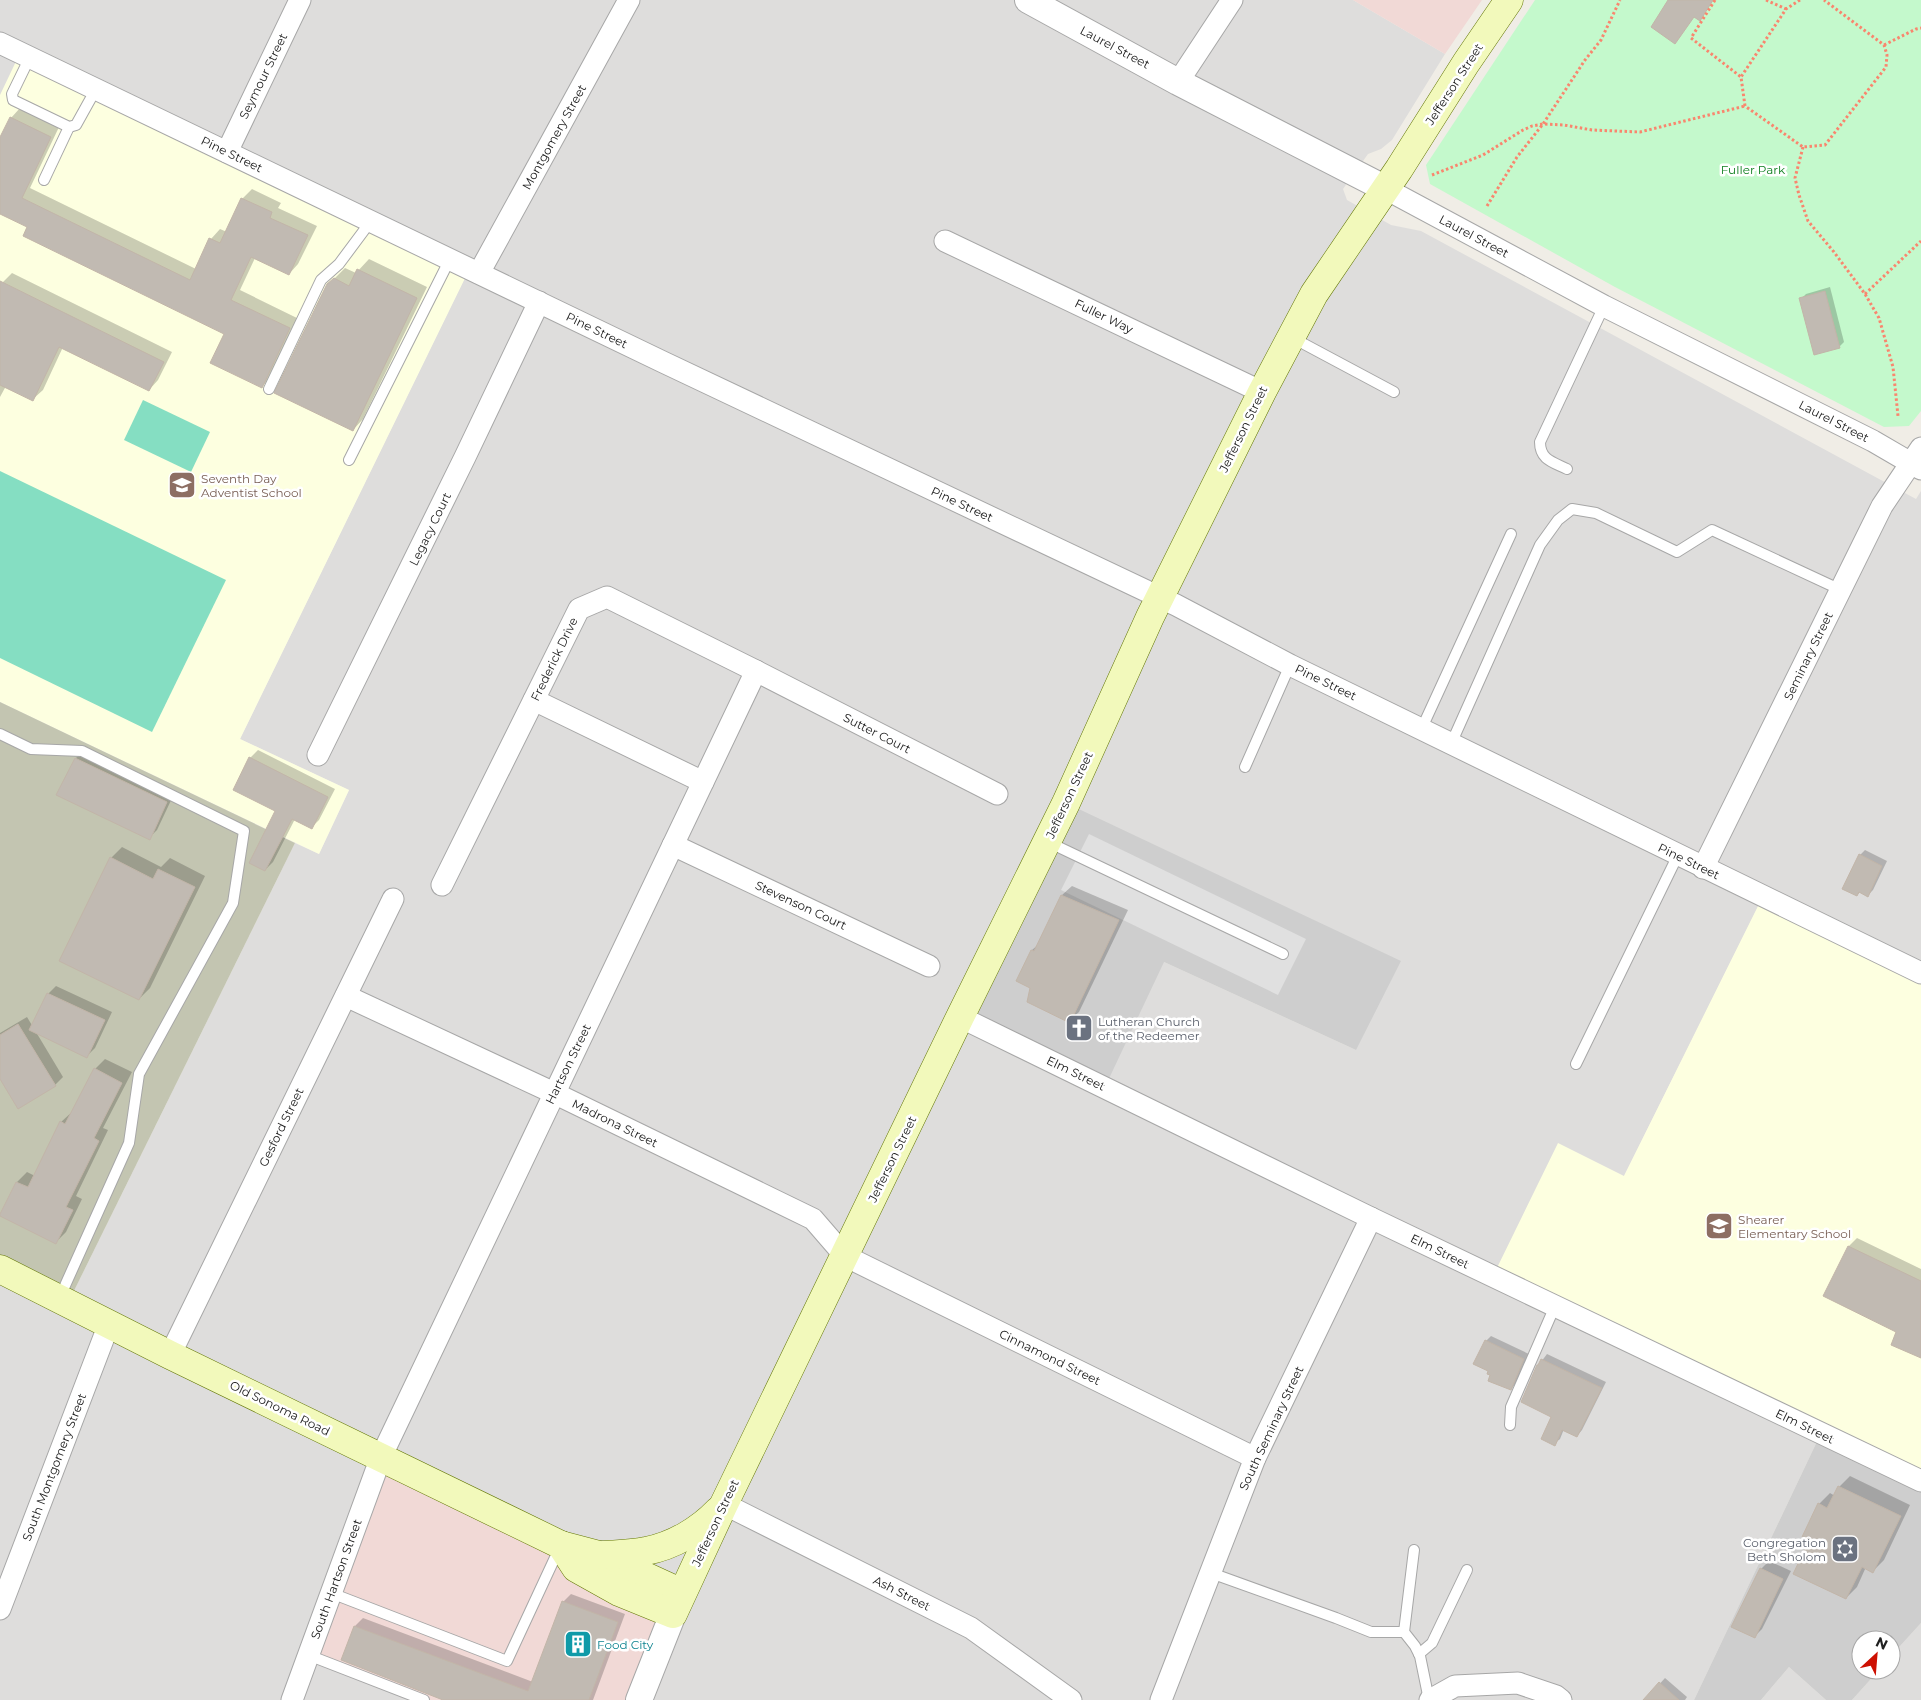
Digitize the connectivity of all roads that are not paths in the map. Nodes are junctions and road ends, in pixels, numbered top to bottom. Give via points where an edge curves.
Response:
1 (300, 0) edge
2 (629, 0) edge
3 (1028, 0) edge
4 (1232, 0) edge
5 (1509, 0) edge
6 (0, 43) edge
7 (30, 57) junction
8 (1178, 82) junction
9 (96, 89) junction
10 (69, 127) junction
11 (227, 152) junction
12 (44, 180) dead end
13 (1386, 189) junction
14 (371, 221) junction
15 (946, 241) dead end
16 (450, 259) junction
17 (479, 273) junction
18 (539, 302) junction
19 (1604, 306) junction
20 (1290, 337) junction
21 (269, 389) dead end
22 (1262, 392) junction
23 (1394, 392) dead end
24 (350, 460) dead end
25 (1918, 460) edge
26 (1567, 469) dead end
27 (1511, 534) dead end
28 (1841, 590) junction
29 (1160, 599) junction
30 (1290, 664) junction
31 (756, 671) junction
32 (534, 700) junction
33 (1422, 730) junction
34 (0, 734) edge
35 (1451, 744) junction
36 (318, 755) dead end
37 (1245, 768) dead end
38 (703, 782) junction
39 (997, 794) dead end
40 (1047, 841) junction
41 (673, 845) junction
42 (1678, 856) junction
43 (1703, 868) junction
44 (442, 884) dead end
45 (393, 899) dead end
46 (1283, 954) dead end
47 (929, 966) dead end
48 (1921, 972) edge
49 (346, 996) junction
50 (960, 1017) junction
51 (1576, 1064) dead end
52 (554, 1093) junction
53 (1371, 1218) junction
54 (845, 1256) junction
55 (0, 1269) edge
56 (59, 1299) junction
57 (1555, 1306) junction
58 (109, 1324) junction
59 (170, 1355) junction
60 (1510, 1424) dead end
61 (381, 1457) junction
62 (1255, 1458) junction
63 (1921, 1481) edge
64 (724, 1504) junction
65 (561, 1545) junction
66 (1414, 1550) dead end
67 (599, 1555) junction
68 (1467, 1570) dead end
69 (1211, 1573) junction
70 (331, 1593) junction
71 (678, 1604) junction
72 (0, 1609) edge
73 (1404, 1632) junction
74 (1419, 1654) junction
75 (308, 1655) junction
76 (292, 1700) edge
77 (424, 1700) edge
78 (639, 1700) edge
79 (1070, 1700) edge
80 (1161, 1700) edge
81 (1429, 1700) edge
82 (1560, 1700) edge

1 - 11 street, Seymour Street
2 - 17 street, Montgomery Street
3 - 8 street, Laurel Street
4 - 8 street
5 - 13 main road, Jefferson Street
6 - 7 street, Pine Street
7 - 9 street, Pine Street
7 - 10 lane via 12,94 13,100
8 - 13 street, Laurel Street
9 - 10 lane via 76,125
9 - 11 street, Pine Street
10 - 12 lane
11 - 14 street, Pine Street
13 - 19 street, Laurel Street
13 - 20 main road, Jefferson Street via 1314,294
14 - 16 street, Pine Street
14 - 21 lane via 339,264 321,280
15 - 22 street, Fuller Way
16 - 17 street, Pine Street
16 - 24 lane
17 - 18 street, Pine Street
18 - 29 street, Pine Street
18 - 36 street, Legacy Court
19 - 25 street, Laurel Street via 1873,441
19 - 26 lane via 1540,442 1543,456
20 - 22 main road, Jefferson Street
20 - 23 lane
22 - 29 main road, Jefferson Street
25 - 28 street, Seminary Street via 1882,506
27 - 33 lane
28 - 35 lane via 1712,530 1677,552 1596,514 1572,509 1558,520 1540,545
28 - 43 street, Seminary Street
29 - 30 street, Pine Street
29 - 40 main road, Jefferson Street
30 - 33 street, Pine Street
30 - 37 lane
31 - 32 street, Frederick Drive via 607,597 579,609
31 - 38 street, Hartson Street
31 - 39 street, Sutter Court
32 - 38 street
32 - 44 street, Frederick Drive
33 - 35 street, Pine Street
34 - 56 lane via 31,749 82,751 244,831 232,903 139,1074 129,1143
35 - 42 street, Pine Street
38 - 41 street, Hartson Street
40 - 46 lane
40 - 50 main road, Jefferson Street
41 - 47 street, Stevenson Court
41 - 52 street, Hartson Street
42 - 43 street, Pine Street
42 - 51 lane
43 - 48 street, Pine Street
45 - 49 street, Gesford Street
49 - 52 street, Madrona Street
49 - 59 street, Gesford Street
50 - 53 street, Elm Street
50 - 54 main road, Jefferson Street
52 - 54 street, Madrona Street via 813,1219
52 - 61 street, Hartson Street
53 - 57 street, Elm Street
53 - 62 street, South Seminary Street
54 - 62 street, Cinnamond Street
54 - 64 main road, Jefferson Street
55 - 56 main road, Old Sonoma Road
56 - 58 main road, Old Sonoma Road
57 - 60 lane via 1511,1407
57 - 63 street, Elm Street
58 - 59 main road, Old Sonoma Road
58 - 72 street, South Montgomery Street
59 - 61 main road, Old Sonoma Road
61 - 65 main road, Old Sonoma Road
61 - 70 street, South Hartson Street
62 - 69 street, South Seminary Street
64 - 67 main road via 696,1530 666,1545 648,1551
64 - 71 main road, Jefferson Street
64 - 79 street, Ash Street via 970,1628
65 - 67 main road, Old Sonoma Road
65 - 70 lane via 507,1661
65 - 71 main road via 576,1568 619,1592
66 - 73 lane
67 - 71 main road, Old Sonoma Road
68 - 74 lane via 1432,1643
69 - 73 lane via 1372,1632
69 - 80 street, South Seminary Street
70 - 75 street, South Hartson Street
71 - 78 street
73 - 74 lane
74 - 81 lane
75 - 76 street, South Hartson Street
75 - 77 lane
81 - 82 street via 1454,1686 1518,1683

